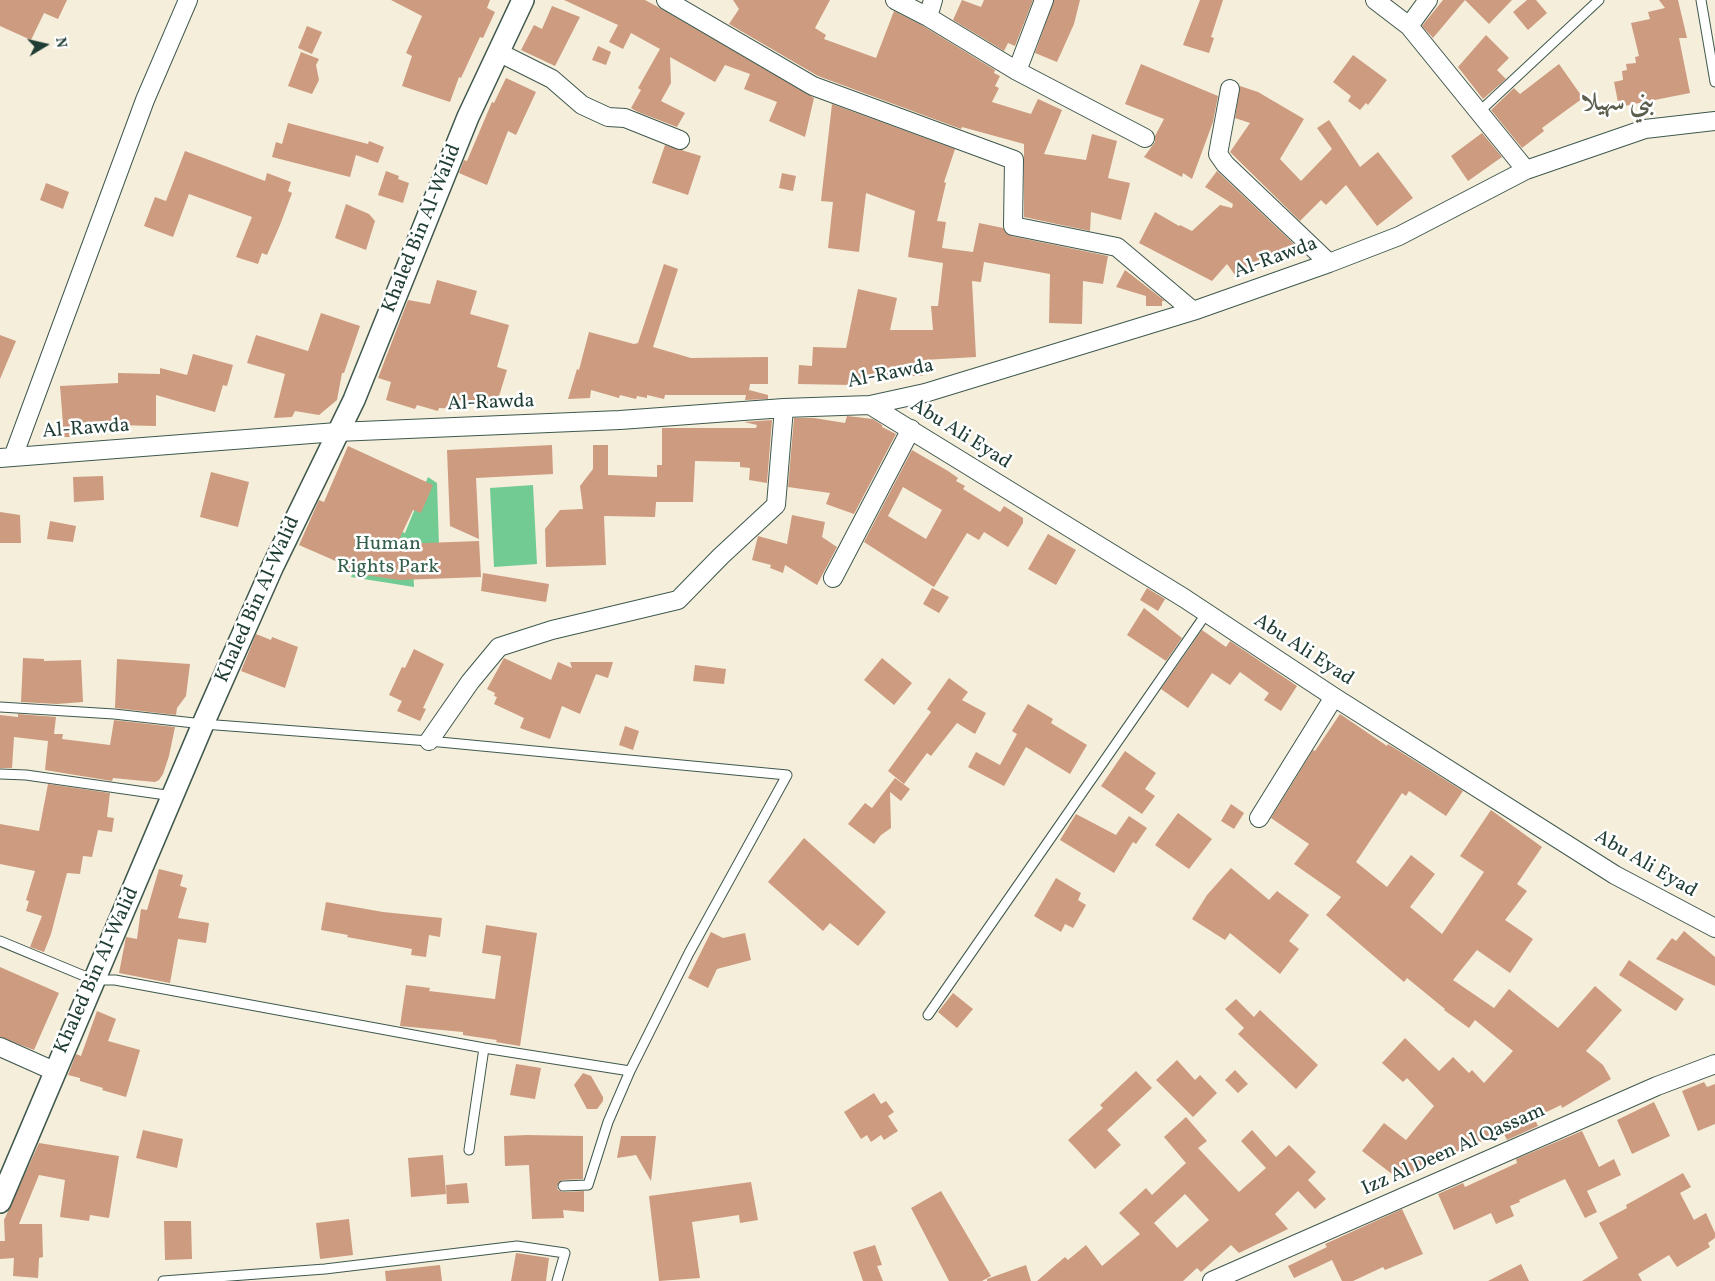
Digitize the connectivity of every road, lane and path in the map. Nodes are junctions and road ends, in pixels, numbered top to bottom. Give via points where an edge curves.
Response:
1 (188, 0) edge
2 (523, 0) edge
3 (666, 0) edge
4 (895, 0) edge
5 (1044, 0) edge
6 (1375, 0) edge
7 (1428, 0) edge
8 (1599, 0) edge
9 (1701, 0) edge
10 (931, 8) edge
11 (1409, 26) junction
12 (498, 52) junction
13 (1017, 71) junction
14 (1715, 82) edge
15 (1230, 89) dead end
16 (1480, 111) junction
17 (1715, 121) edge
18 (1145, 138) dead end
19 (680, 140) dead end
20 (1526, 170) junction
21 (1329, 263) junction
22 (1193, 311) junction
23 (870, 405) junction
24 (784, 408) junction
25 (911, 430) junction
26 (337, 432) junction
27 (7, 457) edge
28 (833, 578) dead end
29 (1206, 614) junction
30 (1334, 697) junction
31 (0, 707) edge
32 (203, 724) junction
33 (429, 741) junction
34 (0, 774) edge
35 (174, 796) junction
36 (1259, 818) dead end
37 (1715, 928) edge
38 (0, 941) edge
39 (94, 980) junction
40 (928, 1015) dead end
41 (0, 1048) edge
42 (484, 1048) junction
43 (1715, 1064) edge
44 (54, 1071) junction
45 (630, 1071) junction
46 (469, 1150) dead end
47 (563, 1186) dead end
48 (2, 1190) edge
49 (163, 1281) edge
50 (557, 1281) edge
51 (1212, 1281) edge

1 - 27 street via 145,100
2 - 12 street, Khaled Bin Al-Walid
3 - 22 street via 813,86 1014,160 1013,226 1117,247
4 - 10 street
5 - 13 street
6 - 11 street
7 - 11 street
8 - 16 lane
9 - 14 lane
10 - 13 street
11 - 16 street
12 - 19 street via 552,79 582,104 608,117 625,118
12 - 26 street, Khaled Bin Al-Walid via 464,126 354,400
13 - 18 street
15 - 21 street via 1218,154
16 - 20 street
17 - 20 street, Al-Rawda via 1645,129
20 - 21 street, Al-Rawda via 1399,236
21 - 22 street, Al-Rawda
22 - 23 street, Al-Rawda via 925,393
23 - 24 street, Al-Rawda
23 - 25 street, Abu Ali Eyad
24 - 26 street, Al-Rawda via 620,420
24 - 33 street via 776,505 678,600 552,630 499,647
25 - 28 street
25 - 29 street, Abu Ali Eyad
26 - 27 street, Al-Rawda
26 - 32 street, Khaled Bin Al-Walid
29 - 30 street, Abu Ali Eyad
29 - 40 lane
30 - 36 street
30 - 37 street, Abu Ali Eyad via 1616,875
31 - 32 lane via 114,714
32 - 33 lane
32 - 35 street, Khaled Bin Al-Walid
33 - 45 lane via 787,775 689,953
34 - 35 lane
35 - 39 street, Khaled Bin Al-Walid
38 - 39 lane
39 - 42 lane via 115,980
39 - 44 street, Khaled Bin Al-Walid
41 - 44 street
42 - 45 lane
42 - 46 lane
43 - 51 street, Izz Al Deen Al Qassam via 1656,1086
44 - 48 street, Khaled Bin Al-Walid
45 - 47 lane via 608,1122 588,1185
49 - 50 lane via 326,1269 517,1246 565,1253

